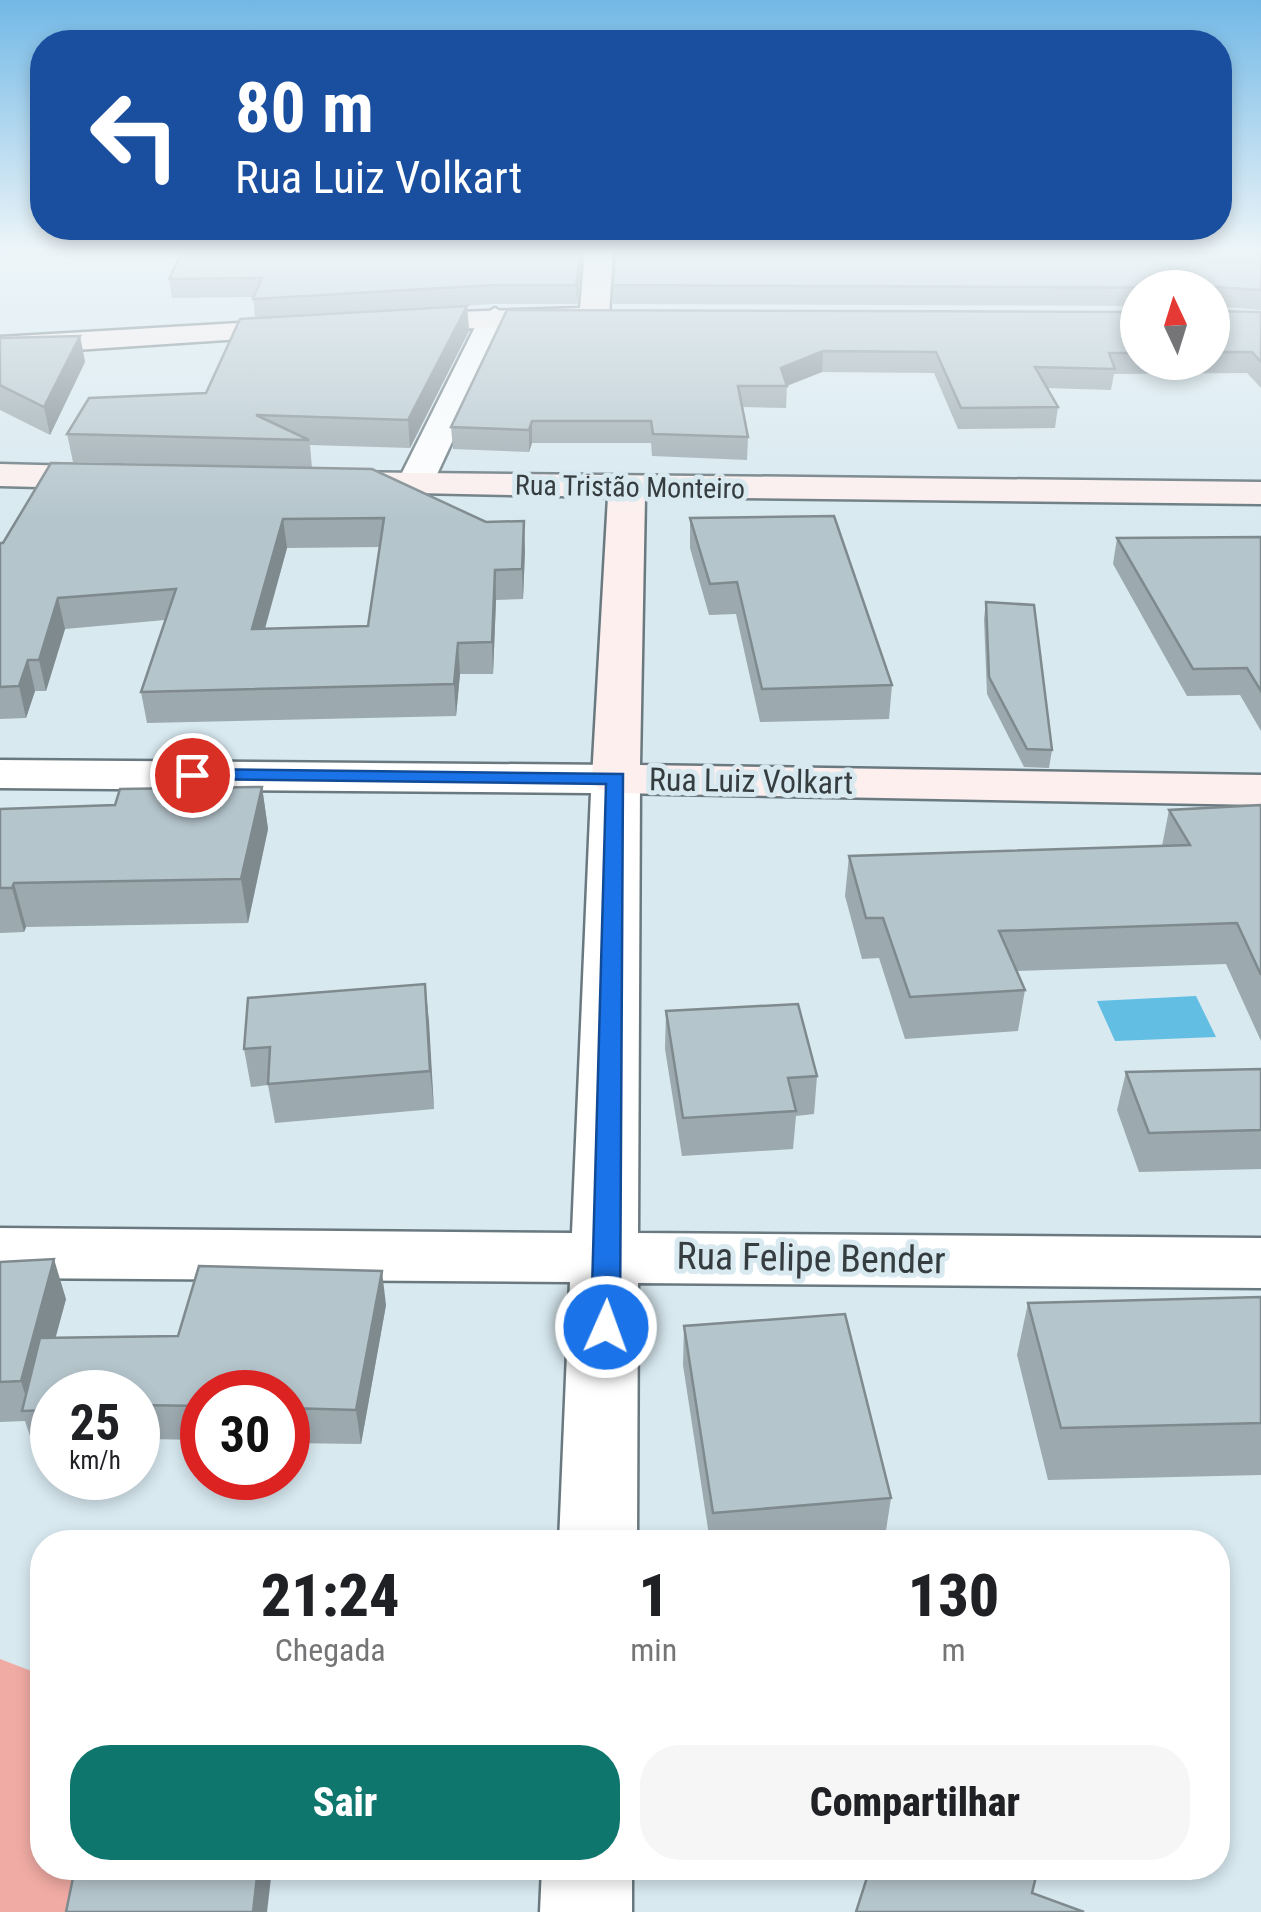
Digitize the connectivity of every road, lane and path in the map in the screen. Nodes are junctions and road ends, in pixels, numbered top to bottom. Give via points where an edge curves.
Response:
1 (83, 341) edge
2 (483, 341) edge
3 (0, 346) edge
4 (0, 475) edge
5 (158, 479) edge
6 (296, 482) edge
7 (414, 485) junction
8 (627, 488) junction
9 (1261, 493) edge
10 (0, 774) edge
11 (616, 778) junction
12 (1261, 790) edge
13 (0, 1253) edge
14 (608, 1255) junction
15 (1261, 1263) edge
16 (598, 1530) edge
17 (587, 1880) edge
18 (586, 1912) edge

1 - 3 street
2 - 7 street
4 - 5 street
6 - 7 street, Rua Tristão Monteiro
7 - 8 street, Rua Tristão Monteiro
8 - 9 street, Rua Tristão Monteiro
8 - 11 street
10 - 11 street, Rua Luiz Volkart
11 - 12 street, Rua Luiz Volkart
11 - 14 street
13 - 14 street, Rua Felipe Bender
14 - 15 street, Rua Felipe Bender
14 - 16 street
17 - 18 street

